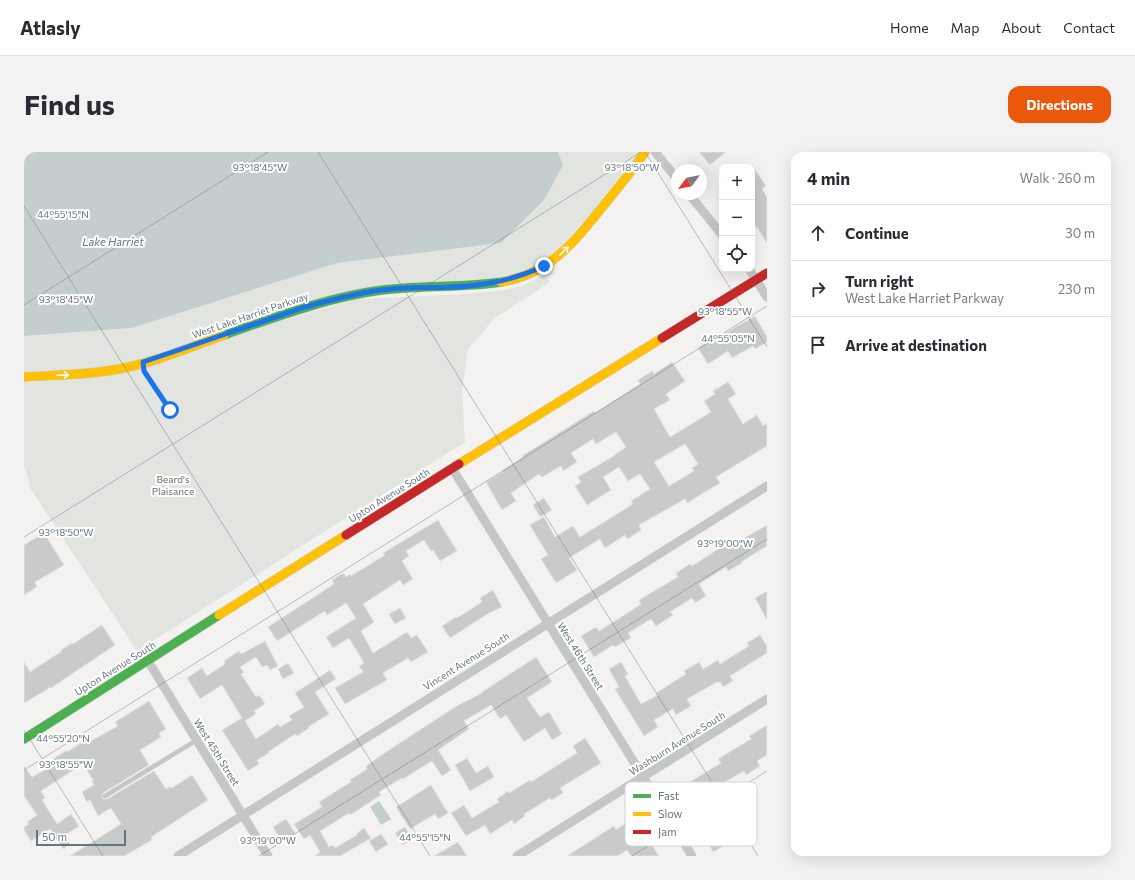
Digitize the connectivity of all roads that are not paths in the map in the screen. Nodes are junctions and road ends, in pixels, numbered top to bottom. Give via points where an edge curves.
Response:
1 (645, 152) edge
2 (655, 152) edge
3 (671, 172) edge
4 (694, 200) edge
5 (719, 231) edge
6 (751, 272) edge
7 (767, 273) edge
8 (756, 280) junction
9 (767, 297) edge
10 (143, 362) junction
11 (24, 377) edge
12 (170, 410) dead end
13 (452, 468) junction
14 (767, 486) edge
15 (548, 623) junction
16 (148, 661) junction
17 (767, 699) edge
18 (24, 739) edge
19 (197, 740) junction
20 (643, 776) junction
21 (634, 782) edge
22 (647, 782) edge
23 (625, 787) edge
24 (105, 796) dead end
25 (243, 815) junction
26 (686, 846) edge
27 (178, 856) edge
28 (268, 856) edge
29 (517, 856) edge
30 (692, 856) edge

10 -> 1 street, West Lake Harriet Parkway via 305,307 333,300 382,290 467,286 522,276 544,266 563,252 595,217
2 - 3 street
4 - 5 street
6 - 8 street
7 - 8 street, Upton Avenue South
8 - 9 street
8 - 13 street, Upton Avenue South
11 -> 10 street, West Lake Harriet Parkway via 76,375 114,370
10 - 12 lane via 144,371
13 - 15 street, West 46th Street
13 - 16 street, Upton Avenue South
14 - 15 street, Vincent Avenue South
15 - 20 street, West 46th Street
15 - 25 street, Vincent Avenue South
16 - 18 street, Upton Avenue South
16 - 19 street, West 45th Street
17 - 20 street, Washburn Avenue South
19 - 24 lane
19 - 25 street, West 45th Street
20 - 21 street, Washburn Avenue South
20 - 22 street, West 46th Street
23 - 29 street, Washburn Avenue South
25 - 27 street, Vincent Avenue South
25 - 28 street, West 45th Street
26 - 30 street, West 46th Street

